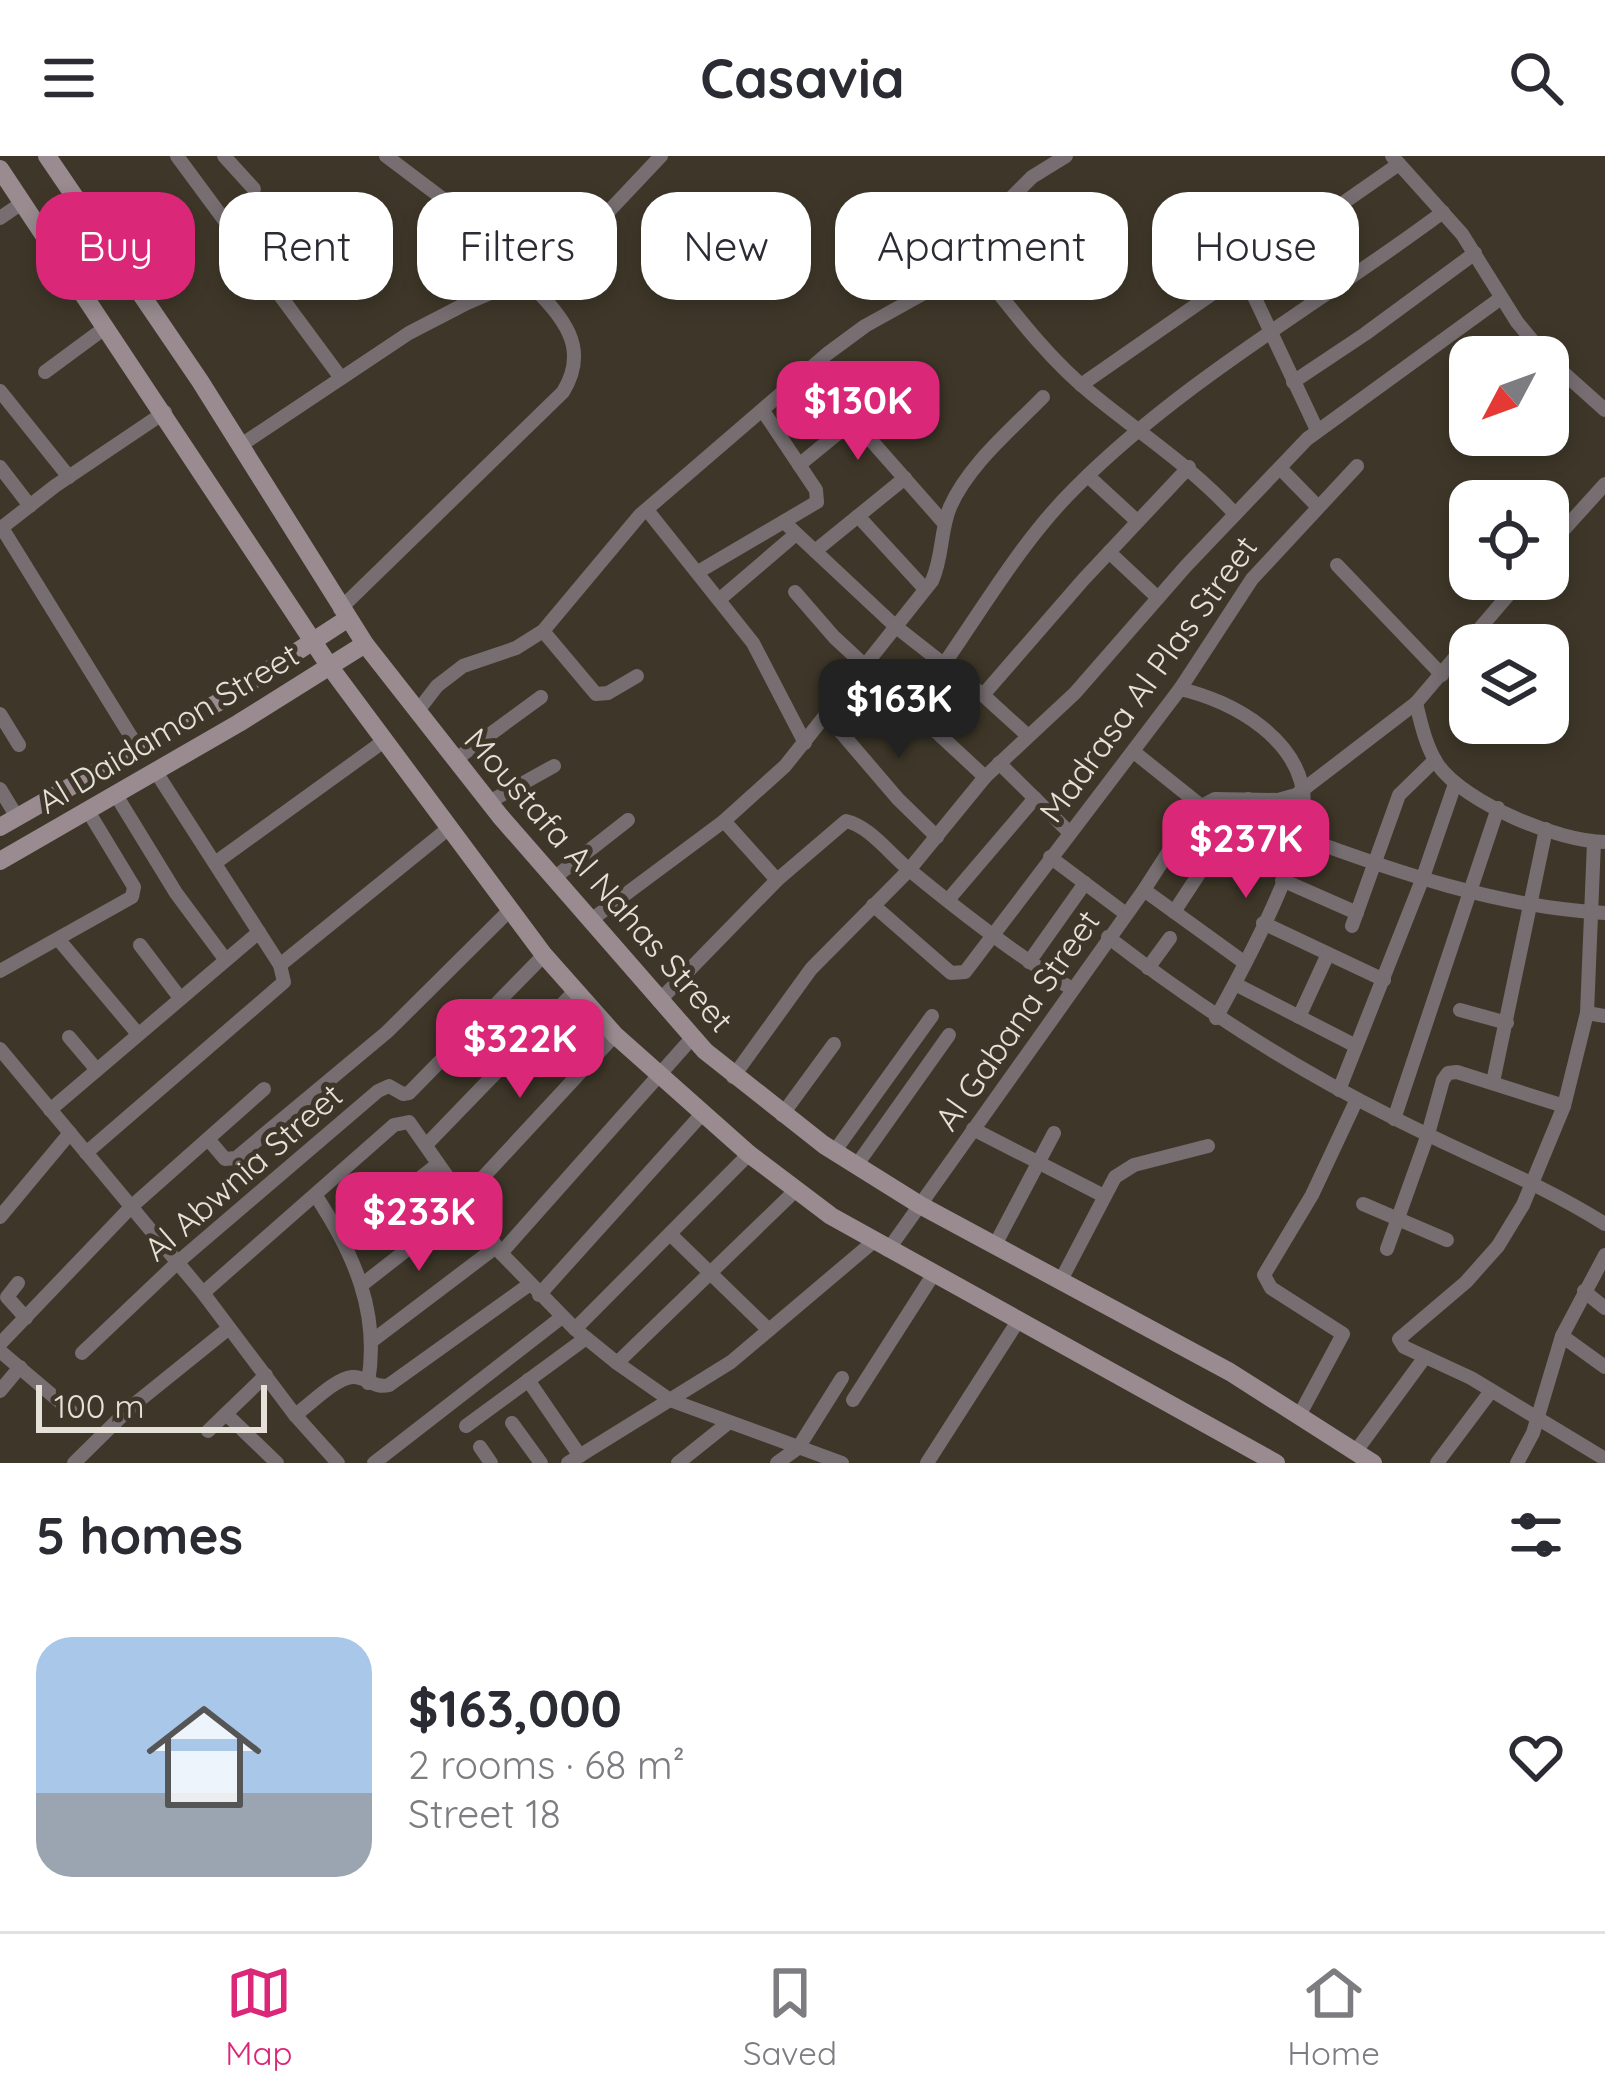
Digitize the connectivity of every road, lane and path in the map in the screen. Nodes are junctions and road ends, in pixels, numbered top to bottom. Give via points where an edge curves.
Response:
1 (47, 156) edge
2 (177, 156) edge
3 (224, 156) edge
4 (386, 156) edge
5 (661, 156) edge
6 (1066, 156) edge
7 (1395, 160) edge
8 (0, 169) edge
9 (254, 189) dead end
10 (72, 192) edge
11 (432, 192) edge
12 (1017, 192) edge
13 (1353, 192) edge
14 (22, 202) junction
15 (617, 203) edge
16 (1443, 212) junction
17 (0, 218) edge
18 (36, 223) edge
19 (1475, 253) junction
20 (1502, 298) junction
21 (88, 300) edge
22 (145, 300) edge
23 (480, 300) edge
24 (543, 300) edge
25 (915, 300) edge
26 (1004, 300) edge
27 (1207, 300) edge
28 (1255, 300) edge
29 (106, 327) junction
30 (1268, 332) junction
31 (1530, 336) edge
32 (809, 370) junction
33 (45, 372) dead end
34 (341, 378) junction
35 (1569, 378) edge
36 (1293, 382) junction
37 (1081, 385) junction
38 (0, 391) edge
39 (1043, 397) dead end
40 (1605, 410) edge
41 (763, 411) junction
42 (164, 412) junction
43 (854, 421) junction
44 (1317, 430) junction
45 (1141, 431) junction
46 (241, 445) junction
47 (799, 465) junction
48 (0, 466) edge
49 (1357, 466) dead end
50 (1189, 467) junction
51 (1280, 468) junction
52 (1088, 476) junction
53 (69, 477) junction
54 (905, 478) junction
55 (1605, 484) edge
56 (30, 506) junction
57 (1317, 506) junction
58 (647, 509) junction
59 (1235, 514) junction
60 (858, 516) junction
61 (1137, 521) junction
62 (784, 522) junction
63 (944, 523) junction
64 (1569, 524) edge
65 (1, 529) edge
66 (796, 534) junction
67 (815, 551) junction
68 (1109, 552) junction
69 (1336, 566) dead end
70 (698, 572) junction
71 (925, 589) junction
72 (795, 592) dead end
73 (1158, 598) junction
74 (720, 599) junction
75 (1504, 600) edge
76 (344, 614) junction
77 (895, 626) junction
78 (543, 631) junction
79 (312, 642) junction
80 (365, 644) junction
81 (865, 664) junction
82 (944, 664) junction
83 (330, 667) junction
84 (1442, 674) junction
85 (637, 676) dead end
86 (1180, 689) junction
87 (983, 694) junction
88 (542, 697) dead end
89 (1416, 704) junction
90 (417, 712) junction
91 (0, 714) edge
92 (827, 716) junction
93 (1028, 736) junction
94 (385, 742) junction
95 (806, 743) junction
96 (19, 745) dead end
97 (138, 748) junction
98 (1134, 752) junction
99 (455, 760) junction
100 (1435, 760) junction
101 (1000, 763) junction
102 (554, 766) dead end
103 (156, 772) junction
104 (986, 777) junction
105 (1455, 784) junction
106 (0, 789) edge
107 (1304, 789) junction
108 (116, 795) junction
109 (1035, 797) junction
110 (1248, 799) junction
111 (489, 802) junction
112 (1200, 806) junction
113 (1498, 808) junction
114 (88, 811) junction
115 (628, 820) dead end
116 (724, 821) junction
117 (9, 822) edge
118 (449, 828) junction
119 (1546, 829) junction
120 (1069, 832) junction
121 (1299, 836) junction
122 (937, 837) junction
123 (1599, 842) edge
124 (1050, 857) junction
125 (0, 861) edge
126 (215, 863) junction
127 (1374, 864) junction
128 (909, 871) junction
129 (554, 878) junction
130 (777, 880) junction
131 (1282, 880) junction
132 (1422, 880) junction
133 (1085, 883) junction
134 (1144, 890) junction
135 (1468, 892) junction
136 (948, 900) junction
137 (1532, 904) junction
138 (873, 905) junction
139 (510, 910) junction
140 (1174, 911) junction
141 (1599, 913) edge
142 (1126, 914) junction
143 (591, 920) junction
144 (1263, 922) junction
145 (259, 932) junction
146 (993, 934) junction
147 (1108, 938) junction
148 (1170, 938) dead end
149 (59, 940) junction
150 (140, 945) dead end
151 (1328, 954) junction
152 (544, 955) junction
153 (225, 959) junction
154 (1028, 962) junction
155 (1245, 963) junction
156 (280, 965) junction
157 (1148, 968) junction
158 (0, 971) edge
159 (1384, 980) junction
160 (1235, 984) junction
161 (1072, 988) junction
162 (574, 992) junction
163 (180, 998) junction
164 (658, 1001) junction
165 (1460, 1010) dead end
166 (1587, 1013) junction
167 (932, 1016) dead end
168 (1605, 1016) edge
169 (1299, 1017) junction
170 (1216, 1018) junction
171 (1507, 1023) junction
172 (138, 1034) junction
173 (614, 1034) junction
174 (949, 1035) dead end
175 (69, 1036) dead end
176 (692, 1038) junction
177 (834, 1044) dead end
178 (1356, 1046) junction
179 (0, 1049) edge
180 (97, 1070) junction
181 (659, 1076) junction
182 (733, 1077) junction
183 (1493, 1082) junction
184 (264, 1089) dead end
185 (1339, 1090) junction
186 (1357, 1100) junction
187 (1564, 1106) junction
188 (50, 1110) junction
189 (701, 1114) junction
190 (782, 1115) junction
191 (1394, 1119) junction
192 (973, 1129) junction
193 (70, 1133) junction
194 (1054, 1133) dead end
195 (1428, 1134) junction
196 (208, 1139) junction
197 (427, 1145) junction
198 (1208, 1146) dead end
199 (834, 1152) junction
200 (86, 1153) junction
201 (749, 1154) junction
202 (1038, 1163) junction
203 (438, 1164) junction
204 (856, 1166) junction
205 (1532, 1183) junction
206 (796, 1190) junction
207 (316, 1196) junction
208 (1103, 1196) junction
209 (463, 1203) junction
210 (1363, 1204) dead end
211 (920, 1205) junction
212 (131, 1207) junction
213 (0, 1216) edge
214 (1398, 1219) junction
215 (1605, 1224) edge
216 (670, 1234) junction
217 (343, 1238) junction
218 (1447, 1240) dead end
219 (995, 1245) junction
220 (881, 1246) junction
221 (1387, 1249) dead end
222 (498, 1250) junction
223 (1605, 1255) edge
224 (178, 1262) junction
225 (710, 1273) junction
226 (933, 1275) junction
227 (1061, 1280) junction
228 (18, 1283) dead end
229 (363, 1284) junction
230 (534, 1290) junction
231 (1584, 1291) junction
232 (203, 1293) junction
233 (1605, 1308) edge
234 (562, 1317) junction
235 (26, 1318) junction
236 (1018, 1321) junction
237 (229, 1328) junction
238 (769, 1330) junction
239 (580, 1334) junction
240 (1562, 1336) junction
241 (372, 1341) junction
242 (0, 1347) edge
243 (82, 1353) dead end
244 (1425, 1357) junction
245 (617, 1363) junction
246 (20, 1367) junction
247 (1605, 1367) edge
248 (266, 1375) junction
249 (842, 1378) dead end
250 (528, 1380) junction
251 (368, 1383) junction
252 (0, 1391) edge
253 (1491, 1391) junction
254 (670, 1400) junction
255 (853, 1400) dead end
256 (72, 1412) dead end
257 (226, 1414) junction
258 (1300, 1414) junction
259 (295, 1415) junction
260 (1536, 1420) junction
261 (512, 1423) dead end
262 (728, 1423) junction
263 (466, 1426) dead end
264 (208, 1431) dead end
265 (480, 1448) dead end
266 (798, 1448) junction
267 (1365, 1457) edge
268 (574, 1459) edge
269 (1605, 1459) edge
270 (266, 1460) edge
271 (74, 1463) edge
272 (338, 1463) edge
273 (374, 1463) edge
274 (491, 1463) edge
275 (541, 1463) edge
276 (677, 1463) edge
277 (777, 1463) edge
278 (842, 1463) edge
279 (927, 1463) edge
280 (1276, 1463) edge
281 (1437, 1463) edge
282 (1517, 1463) edge

1 - 10 street, Moustafa Al Nahas Street
2 - 34 street
3 - 9 street
4 - 11 street
5 - 15 street
6 - 12 street
7 - 13 street
7 - 16 street
8 - 14 street
14 - 17 street
14 - 18 street
16 - 19 street
16 - 30 street
19 - 20 street
19 - 36 street
20 - 31 street
20 - 44 street
21 - 29 street
22 - 46 street, Moustafa Al Nahas Street
23 - 34 street via 428,322
24 - 76 street via 567,325 575,352 571,380
25 - 32 street
26 - 37 street
27 - 37 street
28 - 30 street
29 - 33 street
29 - 42 street
30 - 36 street
30 - 45 street
32 - 41 street
32 - 43 street
34 - 46 street
35 - 40 street
36 - 44 street
37 - 45 street
38 - 53 street
39 - 63 street via 963,484
41 - 47 street
41 - 58 street
42 - 53 street
42 - 79 street
43 - 47 street
43 - 54 street
44 - 51 street
45 - 50 street
45 - 52 street
46 - 76 street, Moustafa Al Nahas Street
47 - 62 street via 818,498
48 - 56 street
49 - 57 street, Madrasa Al Plas Street
50 - 59 street
50 - 61 street
51 - 57 street
51 - 59 street
52 - 61 street
52 - 82 street
53 - 56 street
54 - 60 street
54 - 63 street
55 - 64 street
56 - 65 street
57 - 86 street, Madrasa Al Plas Street via 1252,578
58 - 70 street
58 - 78 street
59 - 73 street
60 - 67 street
60 - 71 street
61 - 68 street
62 - 66 street
62 - 70 street
63 - 71 street via 938,566
65 - 97 street
66 - 67 street
66 - 74 street
67 - 77 street
68 - 73 street
68 - 87 street
69 - 84 street
70 - 74 street
71 - 77 street
72 - 81 street
73 - 93 street
74 - 95 street
75 - 84 street
76 - 79 street, Al Daidamon Street
76 - 80 street, Moustafa Al Nahas Street
77 - 81 street
77 - 82 street
78 - 85 street via 596,694
78 - 90 street via 463,666
79 - 83 street
79 - 97 street, Al Daidamon Street
80 - 83 street, Al Daidamon Street
80 - 90 street, Moustafa Al Nahas Street
81 - 92 street
81 - 104 street
82 - 87 street
83 - 94 street
83 - 103 street, Al Daidamon Street
84 - 89 street
86 - 98 street, Madrasa Al Plas Street
86 - 107 street via 1253,720 1282,748
87 - 93 street
88 - 99 street
89 - 100 street
89 - 107 street
90 - 99 street, Moustafa Al Nahas Street
91 - 96 street
92 - 95 street
92 - 122 street
93 - 101 street
94 - 118 street
94 - 126 street
95 - 116 street
97 - 117 street, Al Daidamon Street
98 - 112 street
98 - 120 street, Madrasa Al Plas Street
99 - 111 street, Moustafa Al Nahas Street
100 - 105 street
100 - 127 street via 1399,795
101 - 104 street
101 - 109 street
102 - 111 street
103 - 108 street, Al Daidamon Street
103 - 126 street
104 - 122 street
105 - 113 street
105 - 132 street
106 - 117 street
107 - 110 street via 1278,800
107 - 121 street
108 - 114 street, Al Daidamon Street
108 - 153 street
109 - 120 street
109 - 136 street
110 - 112 street
110 - 140 street
111 - 129 street, Moustafa Al Nahas Street
112 - 134 street, Al Gabana Street
113 - 119 street
113 - 135 street
114 - 125 street, Al Daidamon Street
114 - 149 street via 134,892
115 - 129 street
116 - 130 street
116 - 143 street
118 - 139 street
118 - 156 street
119 - 123 street
119 - 137 street
120 - 124 street, Madrasa Al Plas Street
121 - 127 street
121 - 131 street
122 - 128 street
123 - 141 street
124 - 133 street
124 - 146 street, Madrasa Al Plas Street
126 - 145 street
127 - 131 street via 1354,920
127 - 132 street
128 - 130 street via 846,821
128 - 136 street
128 - 138 street
129 - 143 street, Moustafa Al Nahas Street
130 - 164 street
131 - 144 street
132 - 135 street
132 - 159 street
133 - 142 street
133 - 154 street
134 - 140 street
134 - 142 street, Al Gabana Street
135 - 137 street
135 - 191 street
136 - 146 street
137 - 141 street
137 - 171 street
138 - 146 street, Madrasa Al Plas Street via 955,974
138 - 182 street via 791,992
139 - 152 street
139 - 196 street via 387,1032 236,1158 225,1159
140 - 155 street
141 - 166 street
142 - 147 street, Al Gabana Street
143 - 164 street, Moustafa Al Nahas Street
144 - 151 street
144 - 155 street
145 - 153 street
145 - 156 street
146 - 154 street
147 - 157 street
147 - 161 street, Al Gabana Street
148 - 157 street
149 - 158 street
149 - 172 street
150 - 163 street
151 - 159 street
151 - 169 street
152 - 162 street
152 - 224 street, Al Abwnia Street via 413,1090 381,1088
153 - 163 street
154 - 161 street
155 - 160 street
156 - 200 street via 278,991
157 - 170 street
159 - 178 street
160 - 169 street
160 - 170 street
161 - 192 street, Al Gabana Street
162 - 173 street
162 - 197 street
163 - 172 street
164 - 176 street, Moustafa Al Nahas Street
165 - 171 street
166 - 168 street
166 - 187 street
167 - 199 street
169 - 178 street
170 - 185 street
171 - 183 street
172 - 180 street
173 - 181 street
173 - 209 street
174 - 204 street
175 - 180 street
176 - 181 street
176 - 182 street, Moustafa Al Nahas Street
177 - 190 street
178 - 185 street
179 - 188 street
180 - 188 street
181 - 189 street
181 - 222 street
182 - 190 street, Moustafa Al Nahas Street
183 - 187 street
183 - 195 street via 1448,1073
184 - 196 street
185 - 186 street
186 - 191 street
186 - 258 street via 1264,1275 1271,1288 1343,1334
187 - 205 street
188 - 193 street
189 - 201 street
189 - 230 street
190 - 199 street, Moustafa Al Nahas Street
191 - 195 street
192 - 202 street
192 - 211 street, Al Gabana Street
193 - 200 street
193 - 213 street
194 - 202 street
195 - 205 street
195 - 214 street
196 - 212 street
197 - 203 street
197 - 207 street via 414,1125 399,1122
198 - 208 street via 1124,1169
199 - 204 street, Moustafa Al Nahas Street
200 - 212 street
201 - 206 street
201 - 216 street
202 - 208 street
202 - 219 street
203 - 209 street
203 - 217 street
204 - 211 street, Moustafa Al Nahas Street
205 - 215 street
205 - 244 street via 1482,1264 1400,1336 1401,1345
206 - 220 street
206 - 225 street
207 - 217 street
207 - 232 street
208 - 227 street
209 - 222 street
209 - 229 street
210 - 214 street
211 - 219 street, Moustafa Al Nahas Street
211 - 220 street, Al Gabana Street
212 - 224 street
212 - 235 street
214 - 218 street
214 - 221 street
216 - 225 street
216 - 239 street
217 - 229 street
219 - 227 street, Moustafa Al Nahas Street
220 - 226 street
220 - 238 street, Al Gabana Street
222 - 230 street
222 - 241 street
223 - 231 street
224 - 232 street
224 - 243 street, Al Abwnia Street
225 - 238 street
225 - 245 street
226 - 236 street
226 - 255 street
227 - 258 street, Moustafa Al Nahas Street
228 - 235 street via 8,1298
229 - 241 street
230 - 234 street
230 - 251 street via 389,1385
231 - 233 street
231 - 240 street
232 - 237 street
234 - 239 street
234 - 273 street
235 - 242 street
236 - 279 street
236 - 280 street
237 - 248 street
237 - 271 street
238 - 254 street, Al Gabana Street
239 - 245 street
239 - 250 street
240 - 247 street
240 - 260 street
241 - 251 street
242 - 246 street
244 - 253 street
244 - 267 street
245 - 254 street
246 - 252 street
246 - 256 street
248 - 257 street
248 - 259 street
249 - 266 street
250 - 263 street
250 - 268 street
251 - 259 street via 347,1378
253 - 260 street
253 - 281 street
254 - 262 street
254 - 268 street, Al Gabana Street
257 - 264 street
257 - 270 street
258 - 267 street, Moustafa Al Nahas Street
259 - 272 street
260 - 269 street
260 - 282 street
261 - 275 street
262 - 266 street
262 - 276 street
265 - 274 street
266 - 277 street
266 - 278 street

